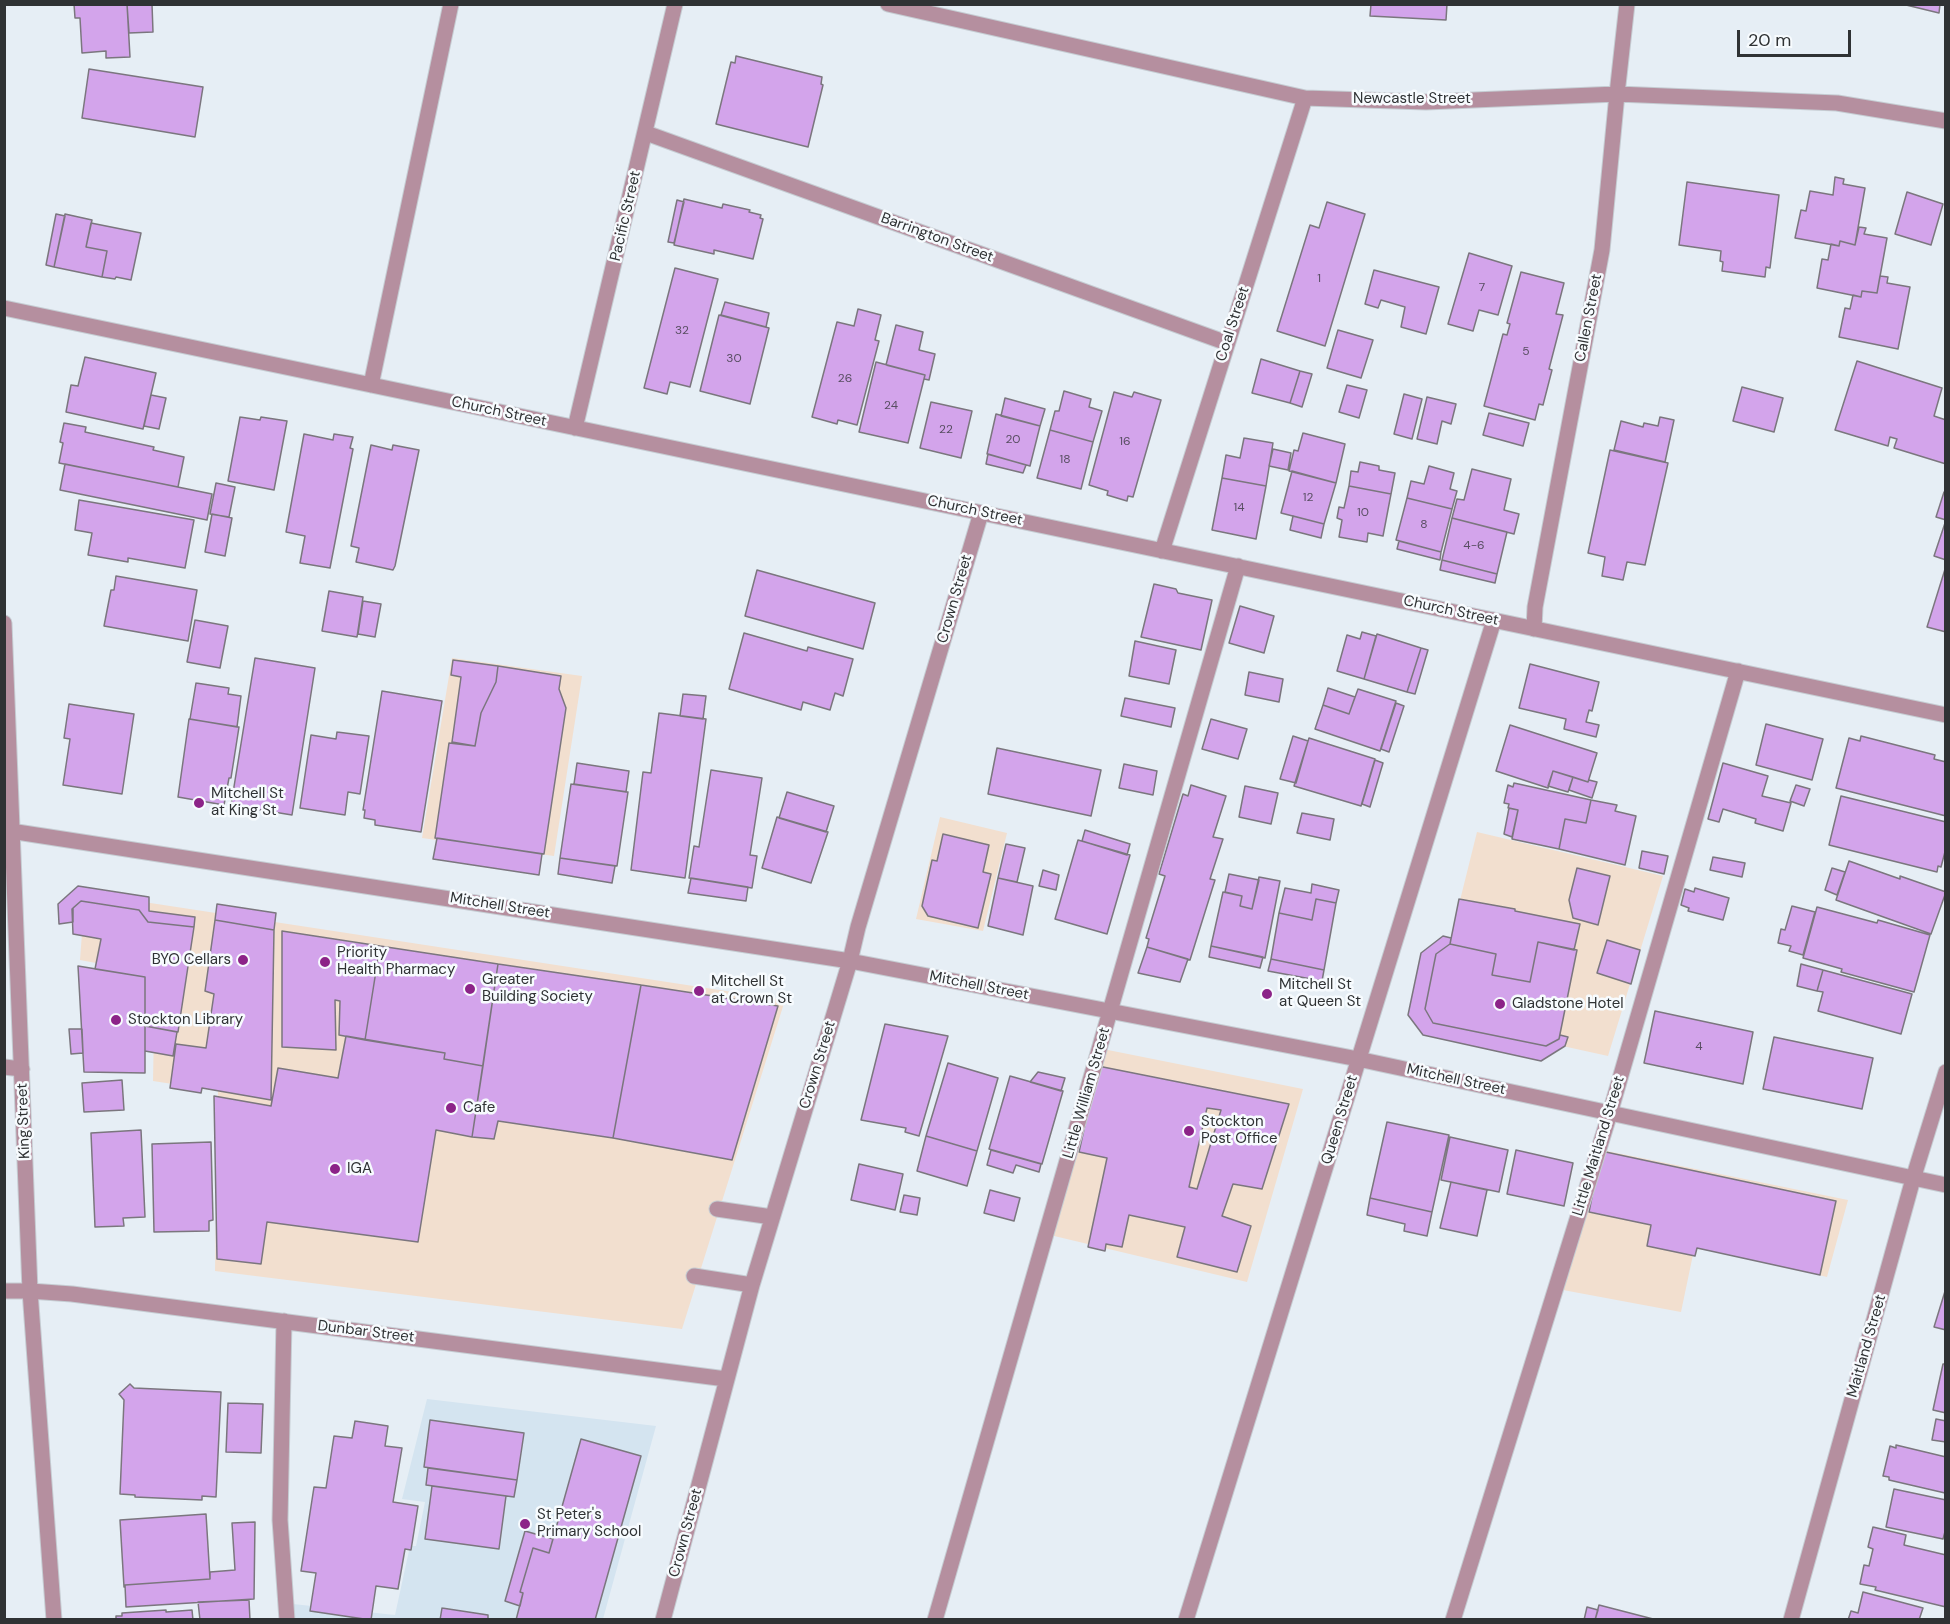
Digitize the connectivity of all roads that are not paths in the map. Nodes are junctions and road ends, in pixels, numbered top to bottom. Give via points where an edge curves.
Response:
1 (451, 4) edge
2 (675, 4) edge
3 (888, 4) edge
4 (1627, 4) edge
5 (1617, 94) junction
6 (1305, 98) junction
7 (1946, 121) edge
8 (646, 133) junction
9 (4, 308) edge
10 (1227, 343) junction
11 (371, 385) junction
12 (575, 428) junction
13 (981, 513) junction
14 (1162, 550) junction
15 (1238, 566) junction
16 (1494, 620) junction
17 (4, 623) edge
18 (1534, 629) junction
19 (1738, 671) junction
20 (1946, 715) edge
21 (9, 830) edge
22 (850, 961) junction
23 (1111, 1011) junction
24 (1359, 1059) junction
25 (4, 1067) edge
26 (22, 1069) junction
27 (1946, 1072) edge
28 (1610, 1113) junction
29 (1913, 1179) junction
30 (1946, 1185) edge
31 (717, 1209) dead end
32 (772, 1217) junction
33 (694, 1276) dead end
34 (752, 1285) junction
35 (4, 1291) edge
36 (30, 1291) junction
37 (284, 1322) junction
38 (726, 1379) junction
39 (54, 1620) edge
40 (287, 1620) edge
41 (663, 1620) edge
42 (935, 1620) edge
43 (1186, 1620) edge
44 (1453, 1620) edge
45 (1791, 1620) edge

1 - 11 street
2 - 8 street, Pacific Street
3 - 6 street, Newcastle Street
4 - 5 street, Callen Street
5 - 6 street, Newcastle Street via 1426,102
5 - 7 street, Newcastle Street via 1837,104
5 - 18 street, Callen Street via 1602,250
6 - 10 street, Coal Street
8 - 10 street, Barrington Street
8 - 12 street, Pacific Street
9 - 11 street, Church Street
10 - 14 street, Coal Street
11 - 12 street, Church Street
12 - 13 street, Church Street
13 - 14 street, Church Street
13 - 22 street, Crown Street
14 - 15 street, Church Street
15 - 16 street, Church Street
15 - 23 street, Little William Street
16 - 18 street, Church Street
16 - 24 street, Queen Street
17 - 21 street, King Street
18 - 19 street, Church Street
19 - 20 street, Church Street
19 - 28 street, Little Maitland Street
21 - 22 street, Mitchell Street
21 - 26 street, King Street
22 - 23 street, Mitchell Street
22 - 32 street, Crown Street
23 - 24 street, Mitchell Street
23 - 42 street, Little William Street
24 - 28 street, Mitchell Street
24 - 43 street, Queen Street
25 - 26 street
26 - 36 street, King Street
27 - 29 street, Maitland Street
28 - 29 street, Mitchell Street
28 - 44 street, Little Maitland Street
29 - 30 street, Mitchell Street
29 - 45 street, Maitland Street
31 - 32 street
32 - 34 street, Crown Street
33 - 34 street
34 - 38 street, Crown Street
35 - 36 street, Dunbar Street
36 - 37 street, Dunbar Street
36 - 39 street, King Street
37 - 38 street, Dunbar Street
37 - 40 street via 280,1520
38 - 41 street, Crown Street

